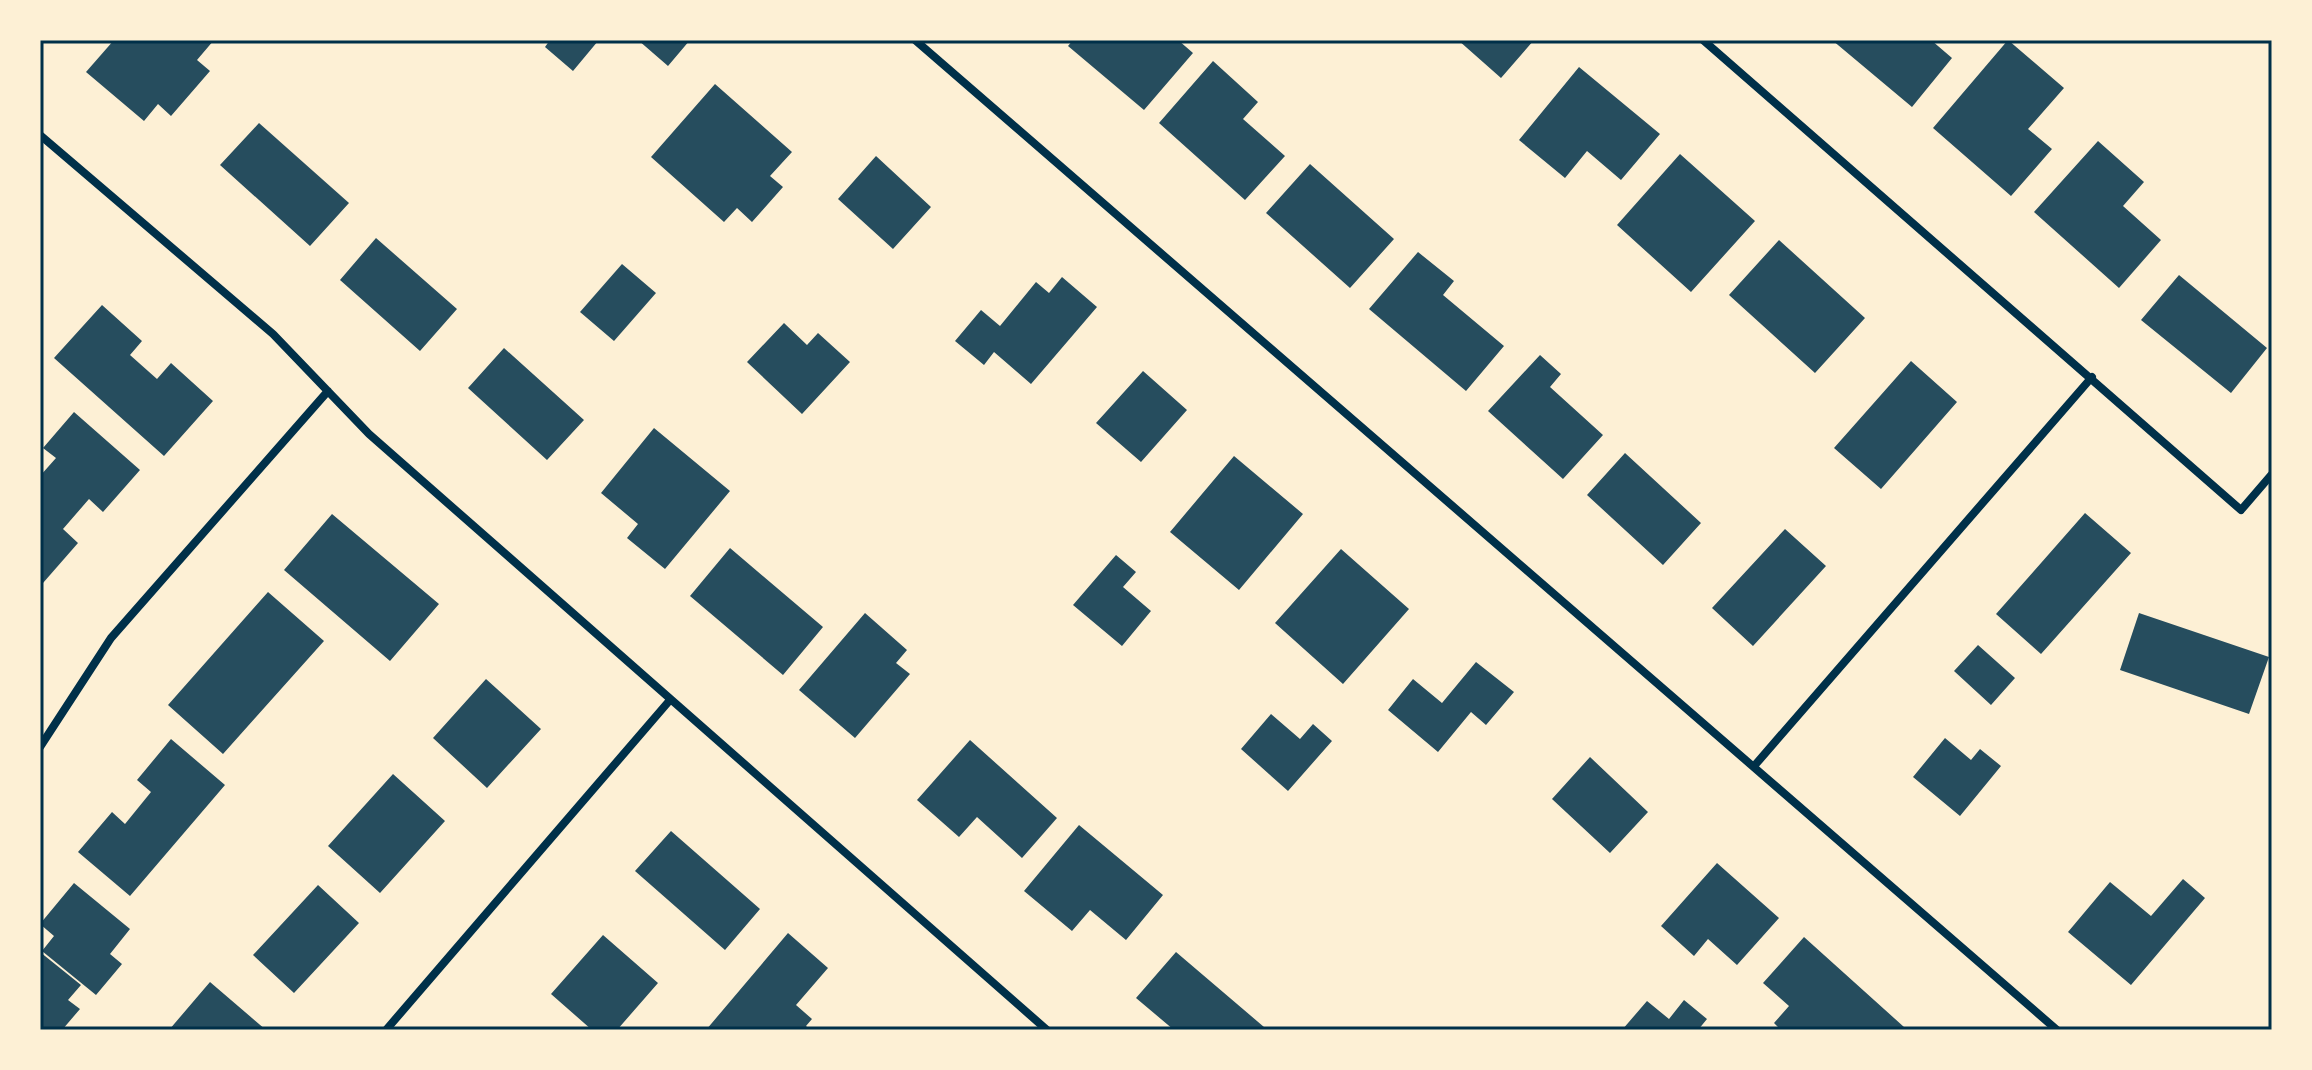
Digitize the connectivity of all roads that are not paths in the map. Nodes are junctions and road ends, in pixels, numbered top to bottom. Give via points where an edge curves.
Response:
1 (915, 40) edge
2 (1703, 40) edge
3 (40, 135) edge
4 (2092, 377) junction
5 (328, 391) junction
6 (2272, 474) edge
7 (670, 700) junction
8 (40, 747) edge
9 (1755, 765) junction
10 (386, 1030) edge
11 (1047, 1030) edge
12 (2057, 1030) edge

1 - 9 street
2 - 4 street
3 - 5 street via 273,334
4 - 6 street via 2241,510
4 - 9 street
5 - 7 street via 369,434
5 - 8 street via 111,638
7 - 10 street
7 - 11 street
9 - 12 street

